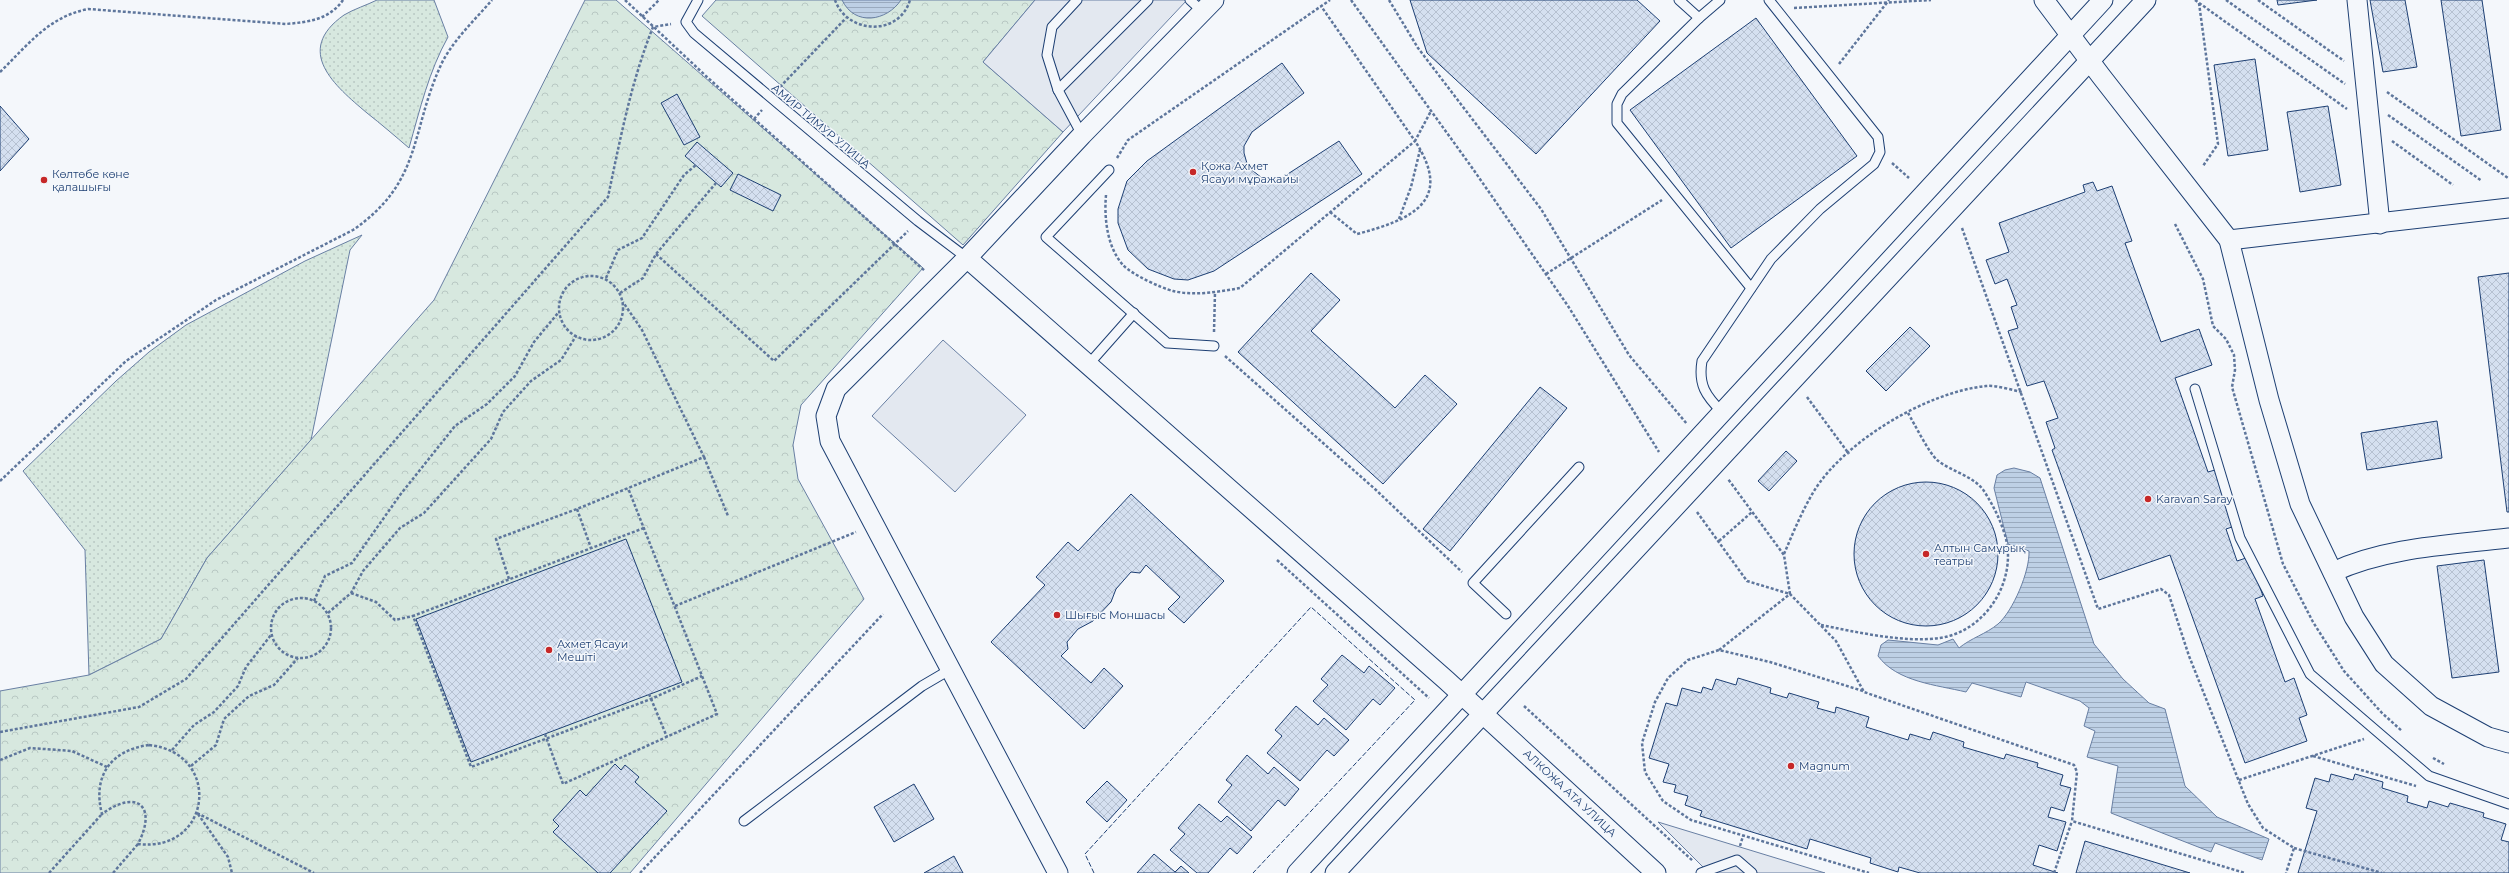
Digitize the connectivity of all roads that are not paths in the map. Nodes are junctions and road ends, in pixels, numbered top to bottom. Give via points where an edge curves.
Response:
1 (698, 0) edge
2 (1077, 0) edge
3 (1148, 0) edge
4 (1679, 0) edge
5 (1720, 0) edge
6 (1769, 0) edge
7 (2044, 0) edge
8 (2103, 0) edge
9 (2146, 0) edge
10 (2357, 0) edge
11 (1202, 4) edge
12 (1699, 18) junction
13 (2071, 35) junction
14 (2090, 61) junction
15 (1058, 90) junction
16 (1082, 135) junction
17 (1109, 170) road end
18 (2509, 208) edge
19 (2380, 224) junction
20 (2230, 240) junction
21 (967, 258) junction
22 (1751, 288) junction
23 (1134, 314) junction
24 (1214, 346) road end
25 (1088, 364) junction
26 (2195, 389) dead end
27 (1722, 412) junction
28 (1579, 466) dead end
29 (2509, 538) edge
30 (2332, 572) junction
31 (1506, 614) dead end
32 (951, 669) junction
33 (1462, 694) junction
34 (1484, 714) junction
35 (2509, 743) edge
36 (2509, 804) edge
37 (744, 821) dead end
38 (1703, 872) edge
39 (1058, 873) edge
40 (1297, 873) edge
41 (1335, 873) edge
42 (1656, 873) edge
43 (1752, 873) edge

1 - 21 lane, АМИР ТИМУР УЛИЦА via 686,22 694,33 918,222
2 - 15 lane via 1052,27 1047,55
3 - 15 lane
4 - 12 lane
5 - 12 lane
6 - 22 lane via 1878,137 1880,152 1874,164 1820,209 1771,258
7 - 13 street
8 - 13 street
9 - 14 street
10 - 19 street
11 - 16 street
12 - 22 lane via 1622,94 1617,104 1617,123
13 - 14 street
13 - 27 street
14 - 20 street
14 - 34 street
15 - 16 lane
16 - 21 street
17 - 23 lane via 1046,237
18 - 19 street
19 - 20 street
20 - 30 street via 2269,400 2300,504
21 - 25 street, АЛКОЖА АТА УЛИЦА
21 - 32 street via 836,389 826,416 830,441
22 - 27 lane via 1702,361 1700,371 1707,397
23 - 24 lane via 1167,343
23 - 25 lane
25 - 33 street, АЛКОЖА АТА УЛИЦА
26 - 36 lane via 2240,538 2310,674 2429,776
27 - 33 street
28 - 31 lane via 1473,582
29 - 30 street via 2394,553 2351,563
30 - 35 street via 2354,617 2384,664 2431,706 2488,737
32 - 37 lane via 922,686
32 - 39 street
33 - 34 street, АЛКОЖА АТА УЛИЦА
33 - 40 street
34 - 41 street
34 - 42 street, АЛКОЖА АТА УЛИЦА
38 - 43 lane via 1737,860

